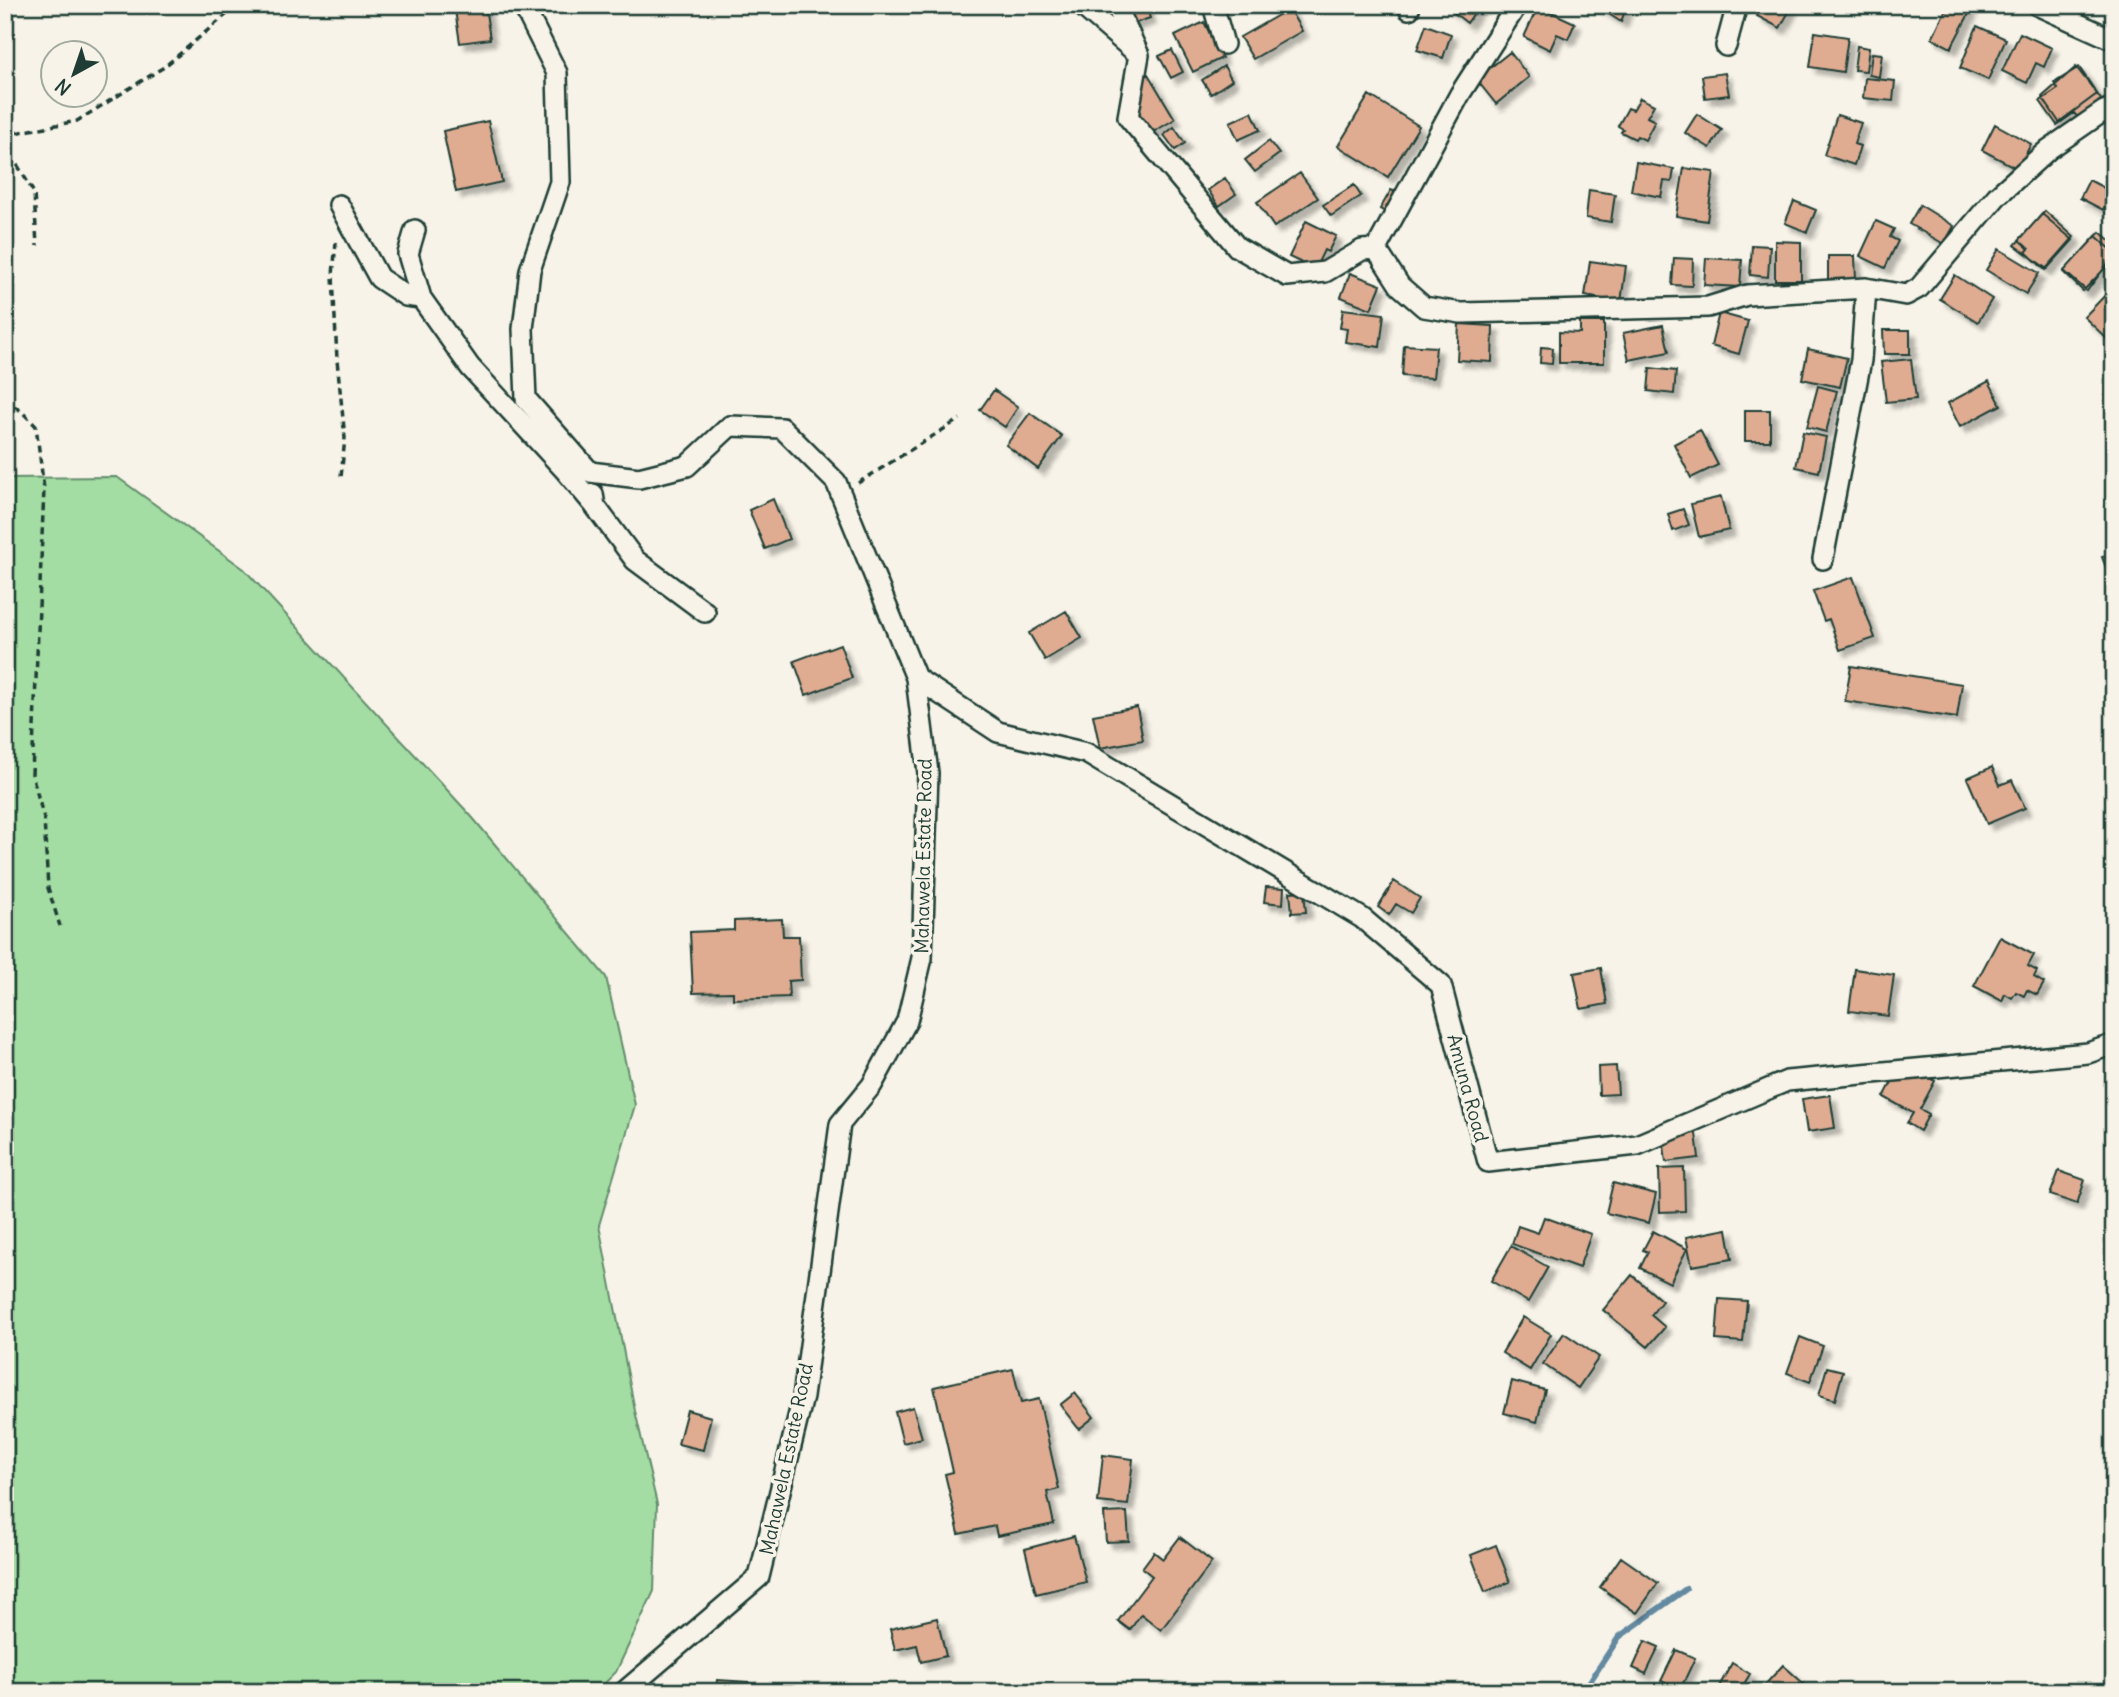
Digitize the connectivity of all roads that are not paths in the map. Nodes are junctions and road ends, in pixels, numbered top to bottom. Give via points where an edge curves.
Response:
1 (523, 5) edge
2 (1081, 5) edge
3 (1116, 5) edge
4 (1213, 5) edge
5 (1517, 5) edge
6 (1737, 5) edge
7 (2037, 5) edge
8 (2114, 40) edge
9 (1224, 44) dead end
10 (1726, 46) dead end
11 (1139, 55) junction
12 (2114, 107) edge
13 (340, 205) dead end
14 (415, 230) dead end
15 (1376, 249) junction
16 (1866, 288) junction
17 (421, 298) junction
18 (590, 472) junction
19 (595, 506) junction
20 (1823, 559) dead end
21 (705, 612) dead end
22 (916, 677) junction
23 (2114, 1044) edge
24 (624, 1692) edge

1 - 18 street via 558,73 560,182 530,270 523,329 526,399
2 - 11 street
3 - 11 street
4 - 9 street
5 - 15 street via 1460,94
6 - 10 street
7 - 8 street
11 - 15 street via 1128,117 1237,247 1287,276 1325,272 1362,250
12 - 16 street via 2049,149 1997,196 1919,288 1906,295
13 - 17 street via 379,278 405,296
14 - 17 street via 408,254
15 - 16 street via 1400,286 1424,307 1461,313 1708,307 1747,295
16 - 20 street via 1861,360
17 - 19 street via 470,367
18 - 19 street
18 - 22 street, Mahawela Estate Road via 639,478 687,466 730,426 782,428 836,482
19 - 21 street via 635,560
22 - 23 street, Amuna Road via 998,732 1086,753 1362,918 1441,985 1488,1162 1637,1145 1787,1081 2088,1053
22 - 24 street, Mahawela Estate Road via 928,773 922,958 907,1021 872,1085 840,1124 803,1397 759,1577

